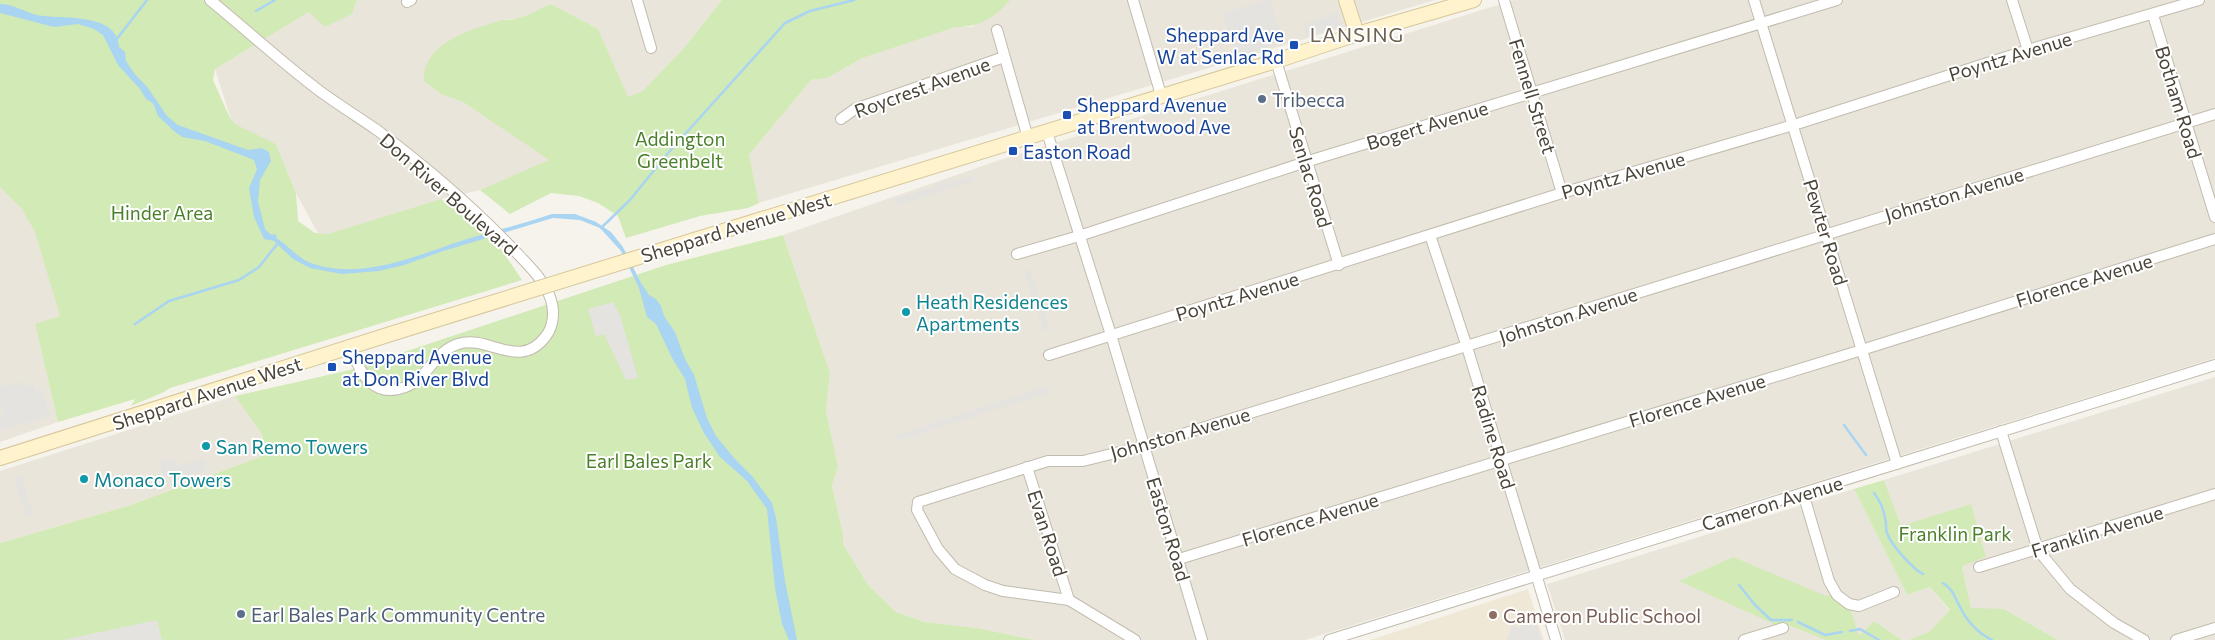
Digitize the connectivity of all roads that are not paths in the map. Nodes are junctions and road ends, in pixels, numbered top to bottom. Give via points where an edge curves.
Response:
1 (210, 0) edge
2 (637, 0) edge
3 (1133, 0) edge
4 (1346, 0) edge
5 (1474, 0) edge
6 (1504, 0) edge
7 (1754, 0) edge
8 (1837, 0) edge
9 (2012, 0) edge
10 (2199, 0) edge
11 (2153, 14) junction
12 (1761, 23) junction
13 (997, 30) dead end
14 (1357, 34) junction
15 (651, 48) dead end
16 (2028, 50) junction
17 (1004, 57) junction
18 (1276, 61) junction
19 (1533, 93) junction
20 (1161, 95) junction
21 (2215, 114) edge
22 (841, 119) dead end
23 (2185, 123) junction
24 (1793, 125) junction
25 (1047, 132) junction
26 (1028, 138) junction
27 (1306, 162) junction
28 (1562, 193) junction
29 (2215, 217) edge
30 (1826, 233) junction
31 (1430, 235) junction
32 (1079, 236) junction
33 (2215, 239) edge
34 (1017, 254) dead end
35 (1339, 264) junction
36 (1112, 335) junction
37 (350, 347) junction
38 (1467, 347) junction
39 (1862, 350) junction
40 (1048, 355) dead end
41 (2215, 365) edge
42 (2001, 431) junction
43 (1144, 446) junction
44 (0, 458) edge
45 (1501, 460) junction
46 (1897, 464) junction
47 (1028, 466) junction
48 (1803, 493) junction
49 (2215, 494) edge
50 (2038, 550) junction
51 (1179, 560) junction
52 (1979, 566) dead end
53 (1536, 577) junction
54 (1894, 592) dead end
55 (1070, 600) junction
56 (1783, 628) dead end
57 (2215, 628) edge
58 (1135, 640) edge
59 (1202, 640) edge
60 (1329, 640) edge
61 (1556, 640) edge
62 (1744, 640) edge
63 (2144, 640) edge
64 (2176, 640) edge

1 - 37 street, Don River Boulevard via 320,91 386,137 484,220 536,272 551,300 553,317 550,331 534,348 518,353 474,343 460,344 443,352 420,377 399,390 383,389 370,383
2 - 15 street
3 - 20 street
4 - 14 main road
5 - 14 main road, Sheppard Avenue West
6 - 19 street, Fennell Street
7 - 12 street, Pewter Road
8 - 12 street, Bogert Avenue
9 - 16 street
10 - 11 street, Poyntz Avenue
11 - 16 street, Poyntz Avenue
11 - 23 street, Botham Road
12 - 19 street, Bogert Avenue
12 - 24 street, Pewter Road
13 - 17 street
14 - 18 main road, Sheppard Avenue West
16 - 24 street, Poyntz Avenue
17 - 22 street, Roycrest Avenue via 855,109
17 - 26 street
18 - 20 main road, Sheppard Avenue West
18 - 27 street, Senlac Road
19 - 27 street, Bogert Avenue
19 - 28 street, Fennell Street
20 - 25 main road, Sheppard Avenue West
21 - 23 street, Johnston Avenue
23 - 29 street, Botham Road
23 - 30 street, Johnston Avenue
24 - 28 street, Poyntz Avenue
24 - 30 street, Pewter Road
25 - 26 main road, Sheppard Avenue West
25 - 32 street, Easton Road
26 - 37 main road, Sheppard Avenue West, bridge
27 - 32 street, Bogert Avenue
27 - 35 street, Senlac Road
28 - 31 street, Poyntz Avenue
30 - 38 street, Johnston Avenue
30 - 39 street, Pewter Road
31 - 35 street, Poyntz Avenue
31 - 38 street, Radine Road
32 - 34 street, Bogert Avenue
32 - 36 street, Easton Road
33 - 39 street, Florence Avenue
35 - 36 street, Poyntz Avenue
36 - 40 street, Poyntz Avenue
36 - 43 street, Easton Road
37 - 44 main road, Sheppard Avenue West
38 - 43 street, Johnston Avenue
38 - 45 street, Radine Road
39 - 45 street, Florence Avenue
39 - 46 street, Pewter Road
41 - 42 street, Cameron Avenue
42 - 46 street, Cameron Avenue
42 - 50 street
43 - 47 street, Johnston Avenue via 1083,461 1048,461
43 - 51 street, Easton Road
45 - 51 street, Florence Avenue
45 - 53 street, Radine Road
46 - 48 street, Cameron Avenue
47 - 55 street, Evan Road
47 - 55 street, Johnston Avenue via 918,502 917,510 938,550 955,569 985,585 1003,590
48 - 53 street, Cameron Avenue
48 - 54 street via 1829,582 1837,595 1858,606
49 - 50 street, Franklin Avenue
50 - 52 street, Franklin Avenue
50 - 63 street via 2070,589
51 - 59 street, Easton Road
53 - 60 street, Cameron Avenue
53 - 61 street, Radine Road
55 - 58 street
56 - 62 street
57 - 64 street

